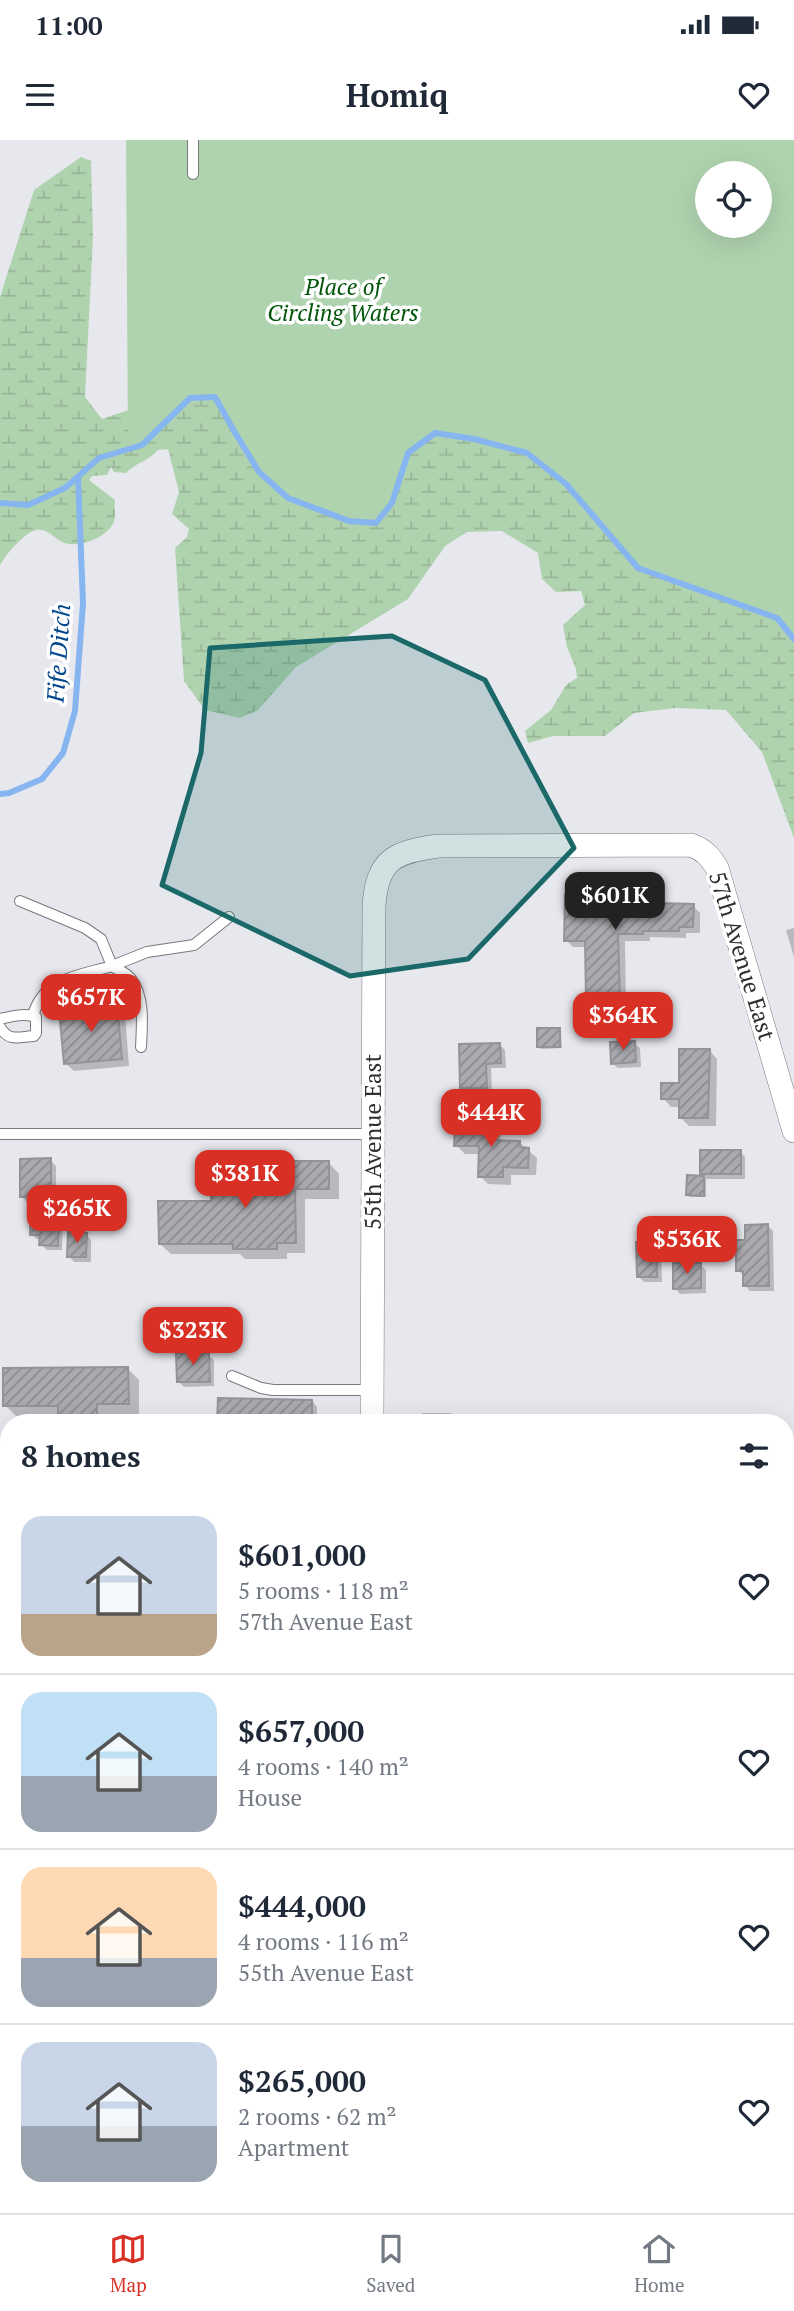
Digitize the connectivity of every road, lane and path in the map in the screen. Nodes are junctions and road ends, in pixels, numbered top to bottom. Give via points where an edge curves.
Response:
1 (193, 140) edge
2 (193, 174) dead end
3 (386, 863) joint
4 (20, 901) dead end
5 (229, 917) dead end
6 (112, 966) junction
7 (33, 1015) junction
8 (0, 1018) edge
9 (0, 1027) edge
10 (141, 1047) dead end
11 (794, 1131) edge
12 (373, 1133) junction
13 (0, 1134) edge
14 (232, 1376) dead end
15 (372, 1390) junction
16 (372, 1414) edge

1 - 2 lane
3 - 11 street, 57th Avenue East via 408,851 438,846 691,845 701,849 717,868
3 - 12 street, 55th Avenue East via 374,906
4 - 6 lane via 101,939
5 - 6 lane via 194,945 147,952
6 - 7 lane via 59,981 38,1000
6 - 10 lane via 130,977 138,991
7 - 8 lane
7 - 9 lane via 34,1036 5,1036
12 - 13 lane
12 - 15 street, 55th Avenue East
14 - 15 lane via 273,1390
15 - 16 street, 55th Avenue East

